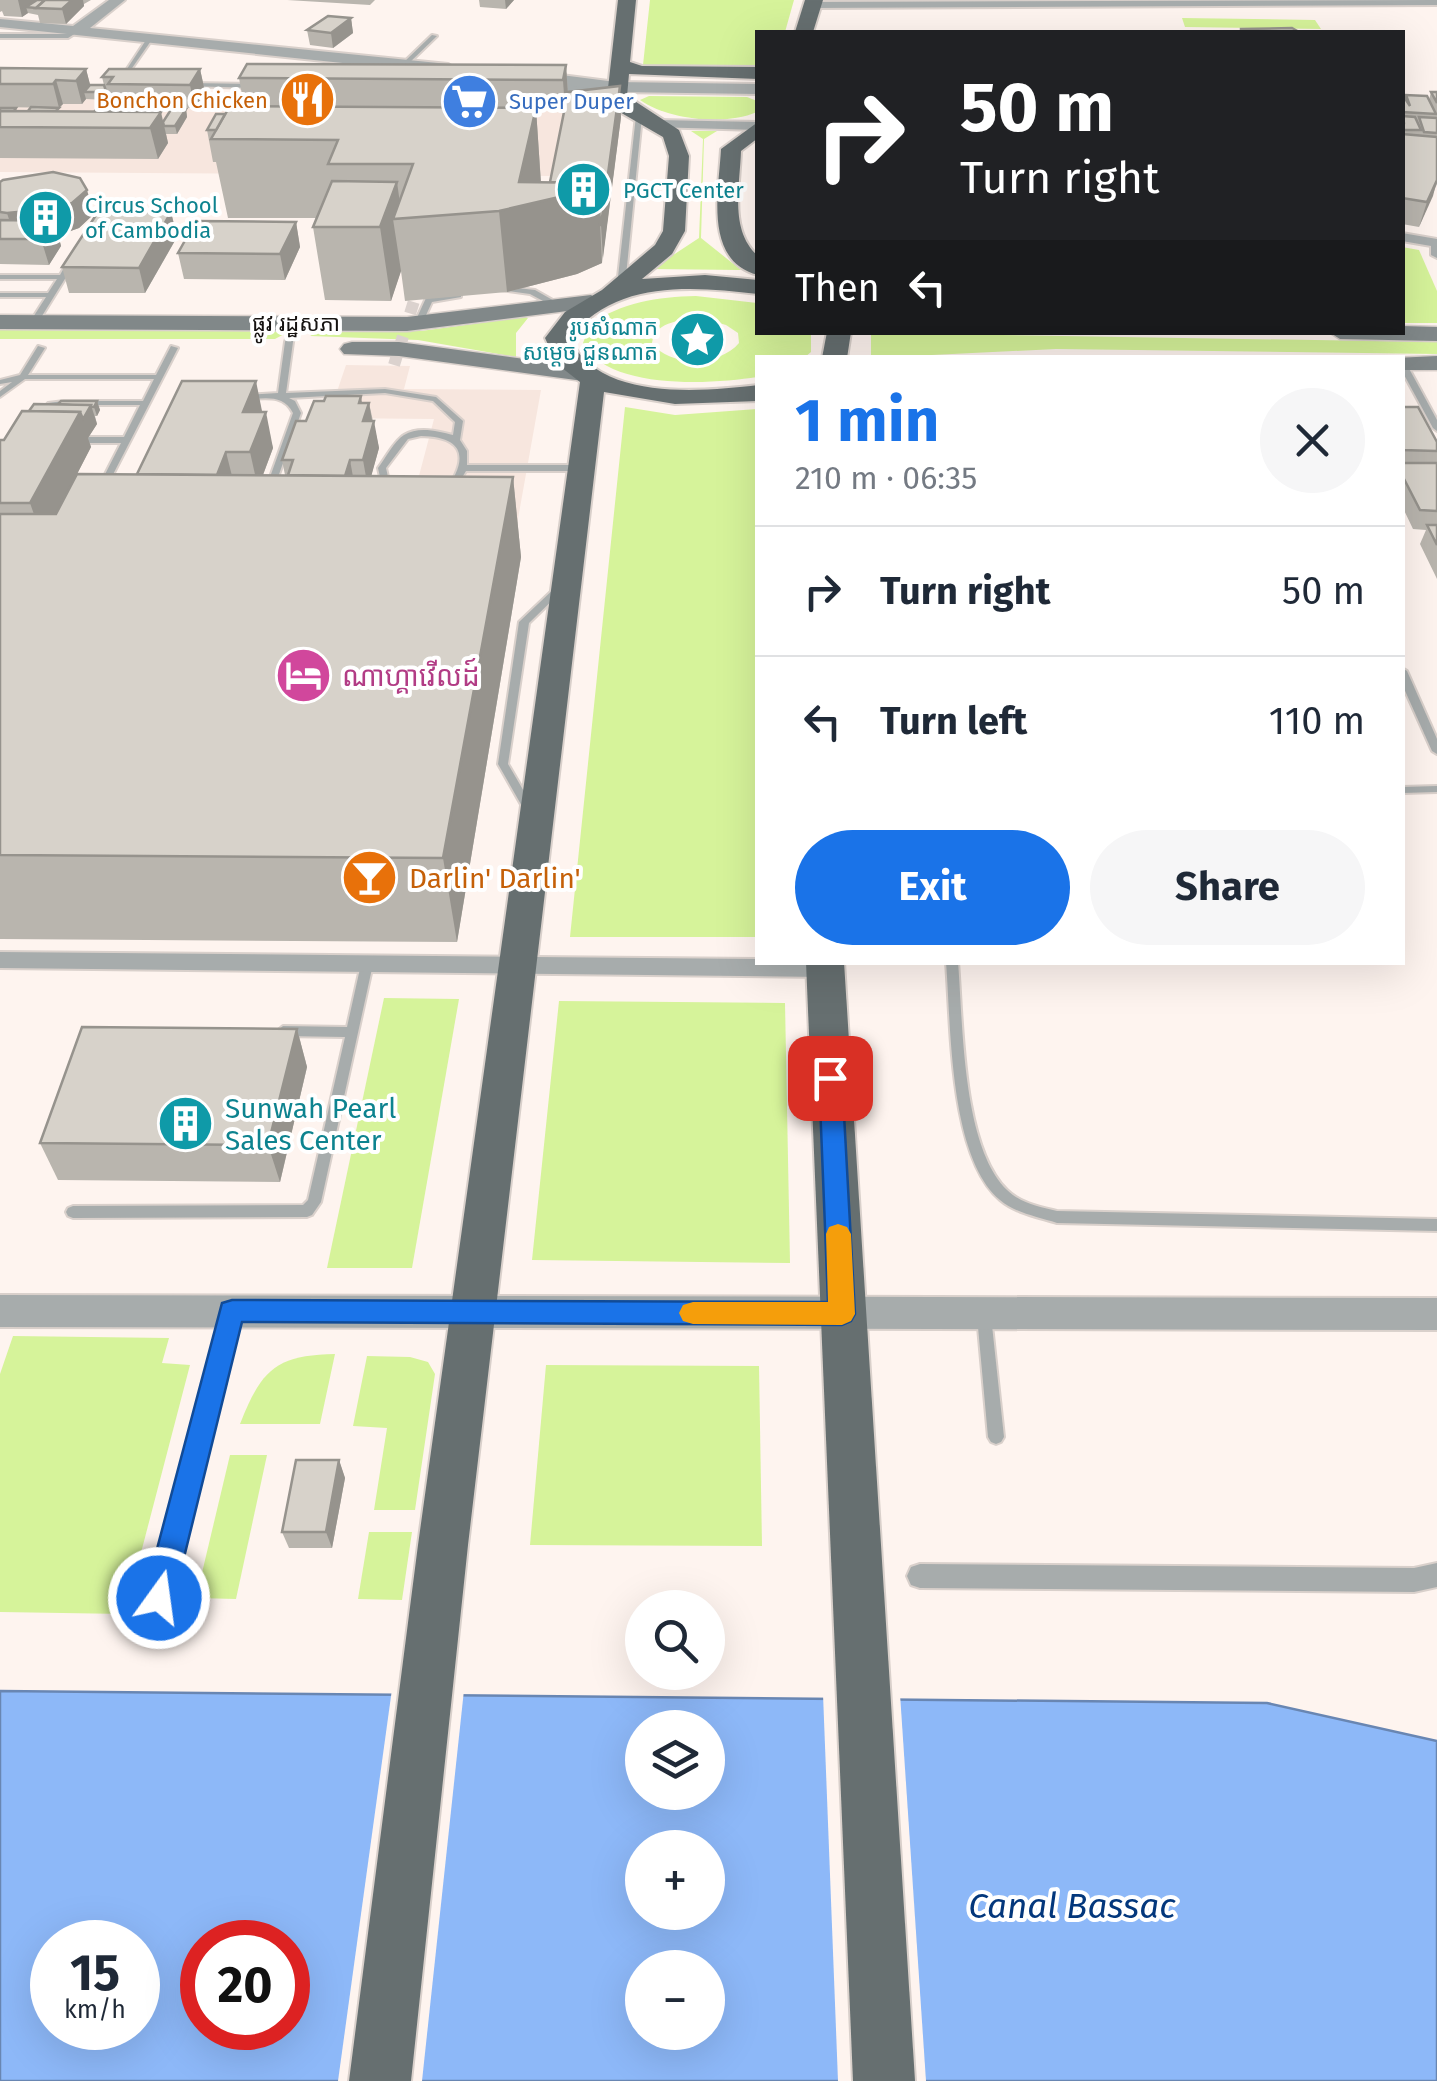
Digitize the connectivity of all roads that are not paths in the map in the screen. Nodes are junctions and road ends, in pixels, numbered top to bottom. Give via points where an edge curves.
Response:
1 (118, 0) edge
2 (627, 0) edge
3 (813, 2) edge
4 (1226, 2) edge
5 (1334, 2) edge
6 (1437, 2) edge
7 (0, 23) edge
8 (805, 30) edge
9 (76, 31) junction
10 (0, 36) edge
11 (434, 36) dead end
12 (150, 38) junction
13 (405, 64) junction
14 (618, 64) junction
15 (472, 71) edge
16 (755, 73) edge
17 (502, 74) edge
18 (138, 84) edge
19 (187, 85) edge
20 (263, 86) edge
21 (616, 87) junction
22 (517, 88) edge
23 (755, 89) edge
24 (648, 120) junction
25 (755, 127) edge
26 (755, 129) edge
27 (1405, 238) edge
28 (1437, 243) edge
29 (80, 248) edge
30 (1437, 255) edge
31 (755, 266) edge
32 (0, 277) edge
33 (62, 277) junction
34 (755, 287) edge
35 (485, 291) dead end
36 (0, 294) edge
37 (51, 294) junction
38 (466, 294) dead end
39 (606, 294) junction
40 (561, 307) junction
41 (0, 322) edge
42 (34, 322) junction
43 (420, 322) junction
44 (295, 323) junction
45 (1405, 333) edge
46 (1437, 334) edge
47 (14, 348) dead end
48 (50, 348) joint
49 (174, 348) dead end
50 (294, 349) junction
51 (1405, 363) edge
52 (1437, 363) edge
53 (1405, 369) edge
54 (23, 376) junction
55 (588, 376) junction
56 (159, 377) junction
57 (0, 382) edge
58 (755, 393) edge
59 (0, 395) edge
60 (280, 396) junction
61 (228, 398) edge
62 (146, 404) junction
63 (38, 422) edge
64 (1437, 428) edge
65 (457, 438) junction
66 (62, 440) edge
67 (126, 440) junction
68 (463, 468) junction
69 (581, 468) junction
70 (93, 505) edge
71 (264, 506) edge
72 (1405, 677) edge
73 (1437, 751) edge
74 (1405, 790) edge
75 (1437, 790) edge
76 (0, 960) edge
77 (366, 964) junction
78 (517, 965) junction
79 (825, 965) edge
80 (952, 965) edge
81 (276, 1031) edge
82 (351, 1032) junction
83 (72, 1212) dead end
84 (1437, 1225) edge
85 (0, 1311) edge
86 (232, 1311) junction
87 (472, 1312) junction
88 (842, 1314) junction
89 (984, 1314) junction
90 (1435, 1321) edge
91 (996, 1436) dead end
92 (1437, 1575) edge
93 (920, 1576) dead end
94 (159, 1598) dead end
95 (380, 2081) edge
96 (884, 2081) edge

1 - 9 street
2 - 14 main road
3 - 4 street
3 - 8 main road
4 - 5 street
5 - 6 street
7 - 9 street
9 - 10 lane
9 - 12 street
11 - 13 lane
12 - 13 street
12 - 18 lane via 120,77 122,84
13 - 15 street
14 - 16 main road via 640,72
14 - 21 main road
17 - 21 street
19 - 20 lane
21 - 22 street
21 - 23 street
21 - 24 main road via 625,108
24 - 25 street
24 - 39 lane
24 - 39 main road via 672,134 678,147 674,231 664,250
26 - 31 main road via 731,148 728,229 736,250
27 - 28 street
28 - 30 street
29 - 33 lane
32 - 33 lane
33 - 37 lane
34 - 39 main road via 670,284
35 - 40 lane via 532,292
36 - 37 lane
37 - 42 lane
38 - 43 lane via 429,300
39 - 40 main road, ផ្លូវ រដ្ឋសភា
39 - 55 main road via 576,313 558,338 559,351
40 - 43 main road, ផ្លូវ រដ្ឋសភា
41 - 42 main road, ផ្លូវ រដ្ឋសភា
42 - 44 main road, ផ្លូវ រដ្ឋសភា
43 - 44 main road, ផ្លូវ រដ្ឋសភា
44 - 50 lane
45 - 46 main road
47 - 48 main road
48 - 54 lane
49 - 56 lane
50 - 55 main road, ផ្លូវ រដ្ឋសភា via 399,349
50 - 60 lane
51 - 52 main road
53 - 64 lane
54 - 56 lane
54 - 57 lane
54 - 59 lane
55 - 58 main road via 666,395
55 - 69 main road
56 - 62 lane
60 - 61 lane
60 - 65 lane via 385,391 436,399 459,420
60 - 71 lane via 297,413
62 - 63 lane via 51,405
62 - 67 lane
65 - 68 lane
65 - 68 lane via 434,432 405,437 382,468 383,487 403,503 429,502 446,495
66 - 67 lane
67 - 70 lane
68 - 69 lane
69 - 78 main road
72 - 73 lane
74 - 75 lane
76 - 77 street
77 - 78 street
77 - 82 lane
78 - 79 street
78 - 87 main road
79 - 88 main road
80 - 84 lane via 970,1142 985,1174 1021,1207 1058,1217
81 - 82 lane
82 - 83 lane via 307,1211
85 - 86 street
86 - 87 street
86 - 94 lane
87 - 88 street
87 - 95 main road
88 - 89 street
88 - 96 main road
89 - 90 street
89 - 91 lane
92 - 93 street

